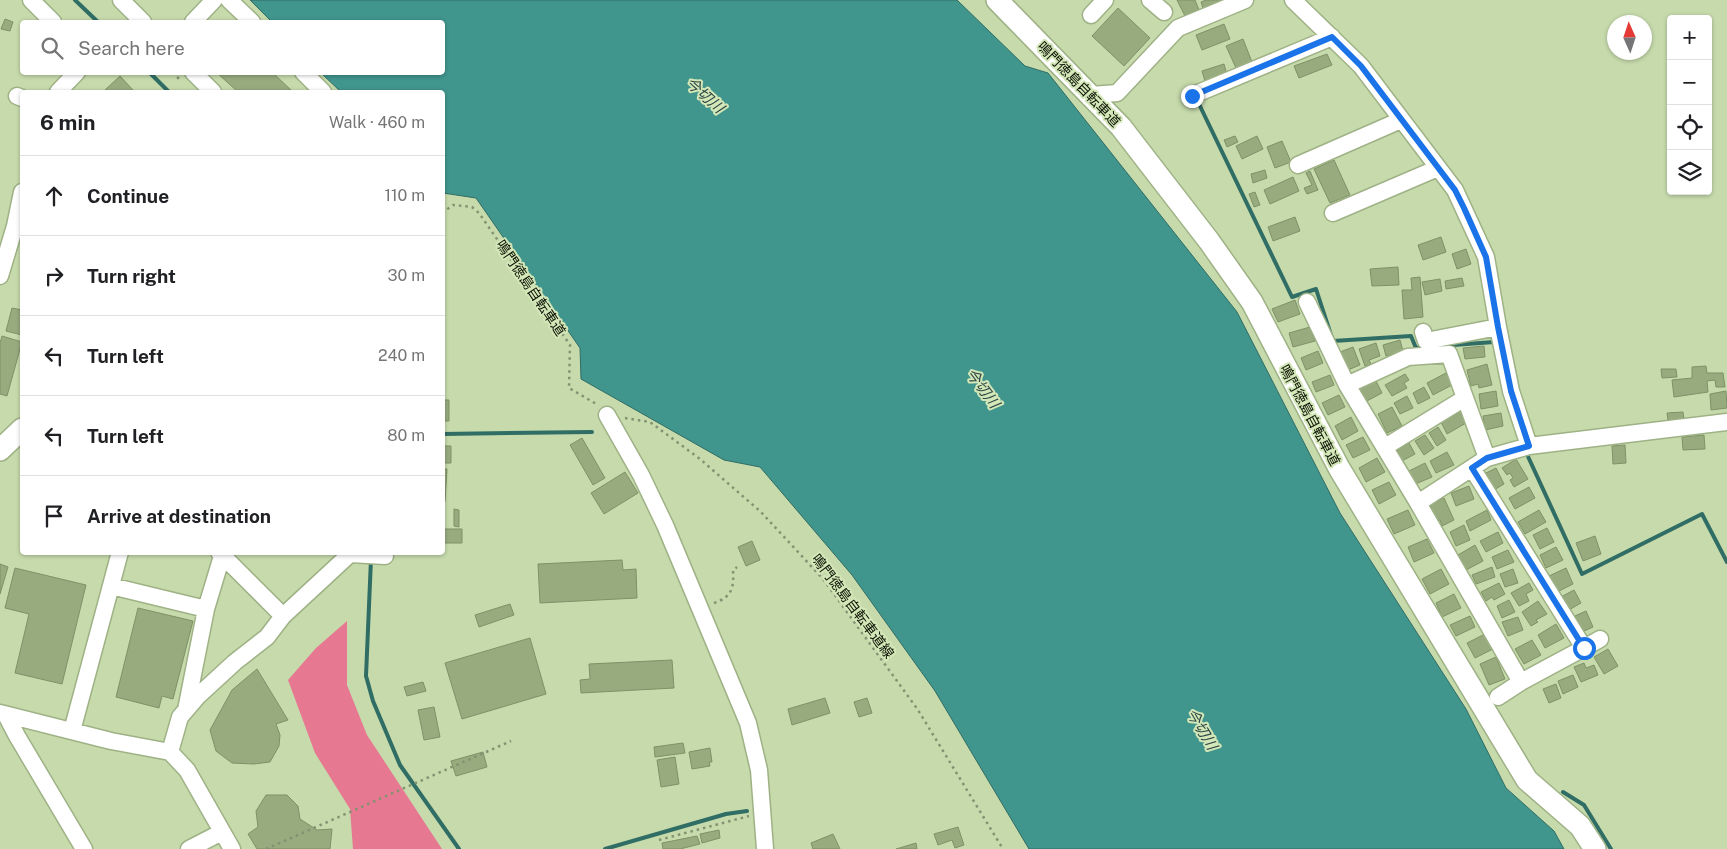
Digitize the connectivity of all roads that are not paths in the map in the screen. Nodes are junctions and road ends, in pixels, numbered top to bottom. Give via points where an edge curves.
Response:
1 (31, 0) edge
2 (121, 0) edge
3 (214, 0) edge
4 (229, 0) edge
5 (997, 0) edge
6 (1105, 0) edge
7 (1150, 0) edge
8 (1245, 0) edge
9 (1294, 0) edge
10 (1164, 12) dead end
11 (1091, 15) dead end
12 (51, 20) edge
13 (141, 20) edge
14 (194, 20) edge
15 (250, 20) edge
16 (1332, 37) junction
17 (74, 75) edge
18 (196, 75) edge
19 (306, 75) edge
20 (60, 90) edge
21 (211, 90) edge
22 (321, 90) edge
23 (1091, 95) junction
24 (1192, 96) dead end
25 (1401, 120) junction
26 (1298, 165) dead end
27 (1438, 168) junction
28 (20, 199) edge
29 (1333, 213) dead end
30 (12, 225) edge
31 (0, 276) edge
32 (1307, 302) dead end
33 (1498, 327) junction
34 (1423, 332) dead end
35 (1347, 385) junction
36 (1466, 398) junction
37 (607, 415) road end
38 (1727, 422) edge
39 (20, 431) edge
40 (1529, 446) junction
41 (1384, 447) junction
42 (0, 450) edge
43 (1487, 458) junction
44 (1472, 468) junction
45 (1418, 503) junction
46 (119, 555) edge
47 (221, 555) edge
48 (222, 555) edge
49 (349, 555) edge
50 (368, 555) edge
51 (385, 556) dead end
52 (111, 586) junction
53 (206, 609) junction
54 (283, 616) junction
55 (1600, 640) dead end
56 (1584, 648) junction
57 (1521, 682) junction
58 (1498, 697) dead end
59 (186, 710) junction
60 (3, 714) edge
61 (72, 731) junction
62 (170, 752) junction
63 (222, 832) junction
64 (84, 849) edge
65 (189, 849) edge
66 (232, 849) edge
67 (764, 849) edge
68 (1595, 849) edge

1 - 12 street
2 - 13 street
3 - 14 street
4 - 15 street
5 - 23 main road, 鳴門徳島自転車道
6 - 11 street
7 - 10 street
8 - 23 street via 1178,28 1117,93
9 - 16 street
16 - 24 street
16 - 25 street via 1361,66
17 - 20 street
18 - 21 street
19 - 22 street
23 - 68 main road, 鳴門徳島自転車道 via 1121,127 1252,302 1339,468 1526,780 1580,826
25 - 26 street
25 - 27 street
27 - 29 street
27 - 33 street via 1458,196 1486,257
28 - 30 street
30 - 31 street
32 - 35 street
33 - 34 street via 1426,341
33 - 40 street via 1511,391
35 - 36 street via 1408,357 1449,354
35 - 41 street
36 - 41 street
36 - 43 street
37 - 67 street via 665,525 748,723 759,770
38 - 40 street
39 - 42 main road
40 - 43 street
41 - 45 street
43 - 44 street
44 - 45 street
44 - 56 street
45 - 57 street
46 - 52 street
47 - 53 street
48 - 54 street
49 - 54 street
50 - 51 street
52 - 53 street
52 - 61 street
53 - 59 street
54 - 59 street via 266,637
55 - 56 street
56 - 57 street
57 - 58 street
59 - 62 street via 180,717
60 - 61 street
60 - 64 street
61 - 62 street
62 - 63 street via 187,770
63 - 65 street
63 - 66 street

